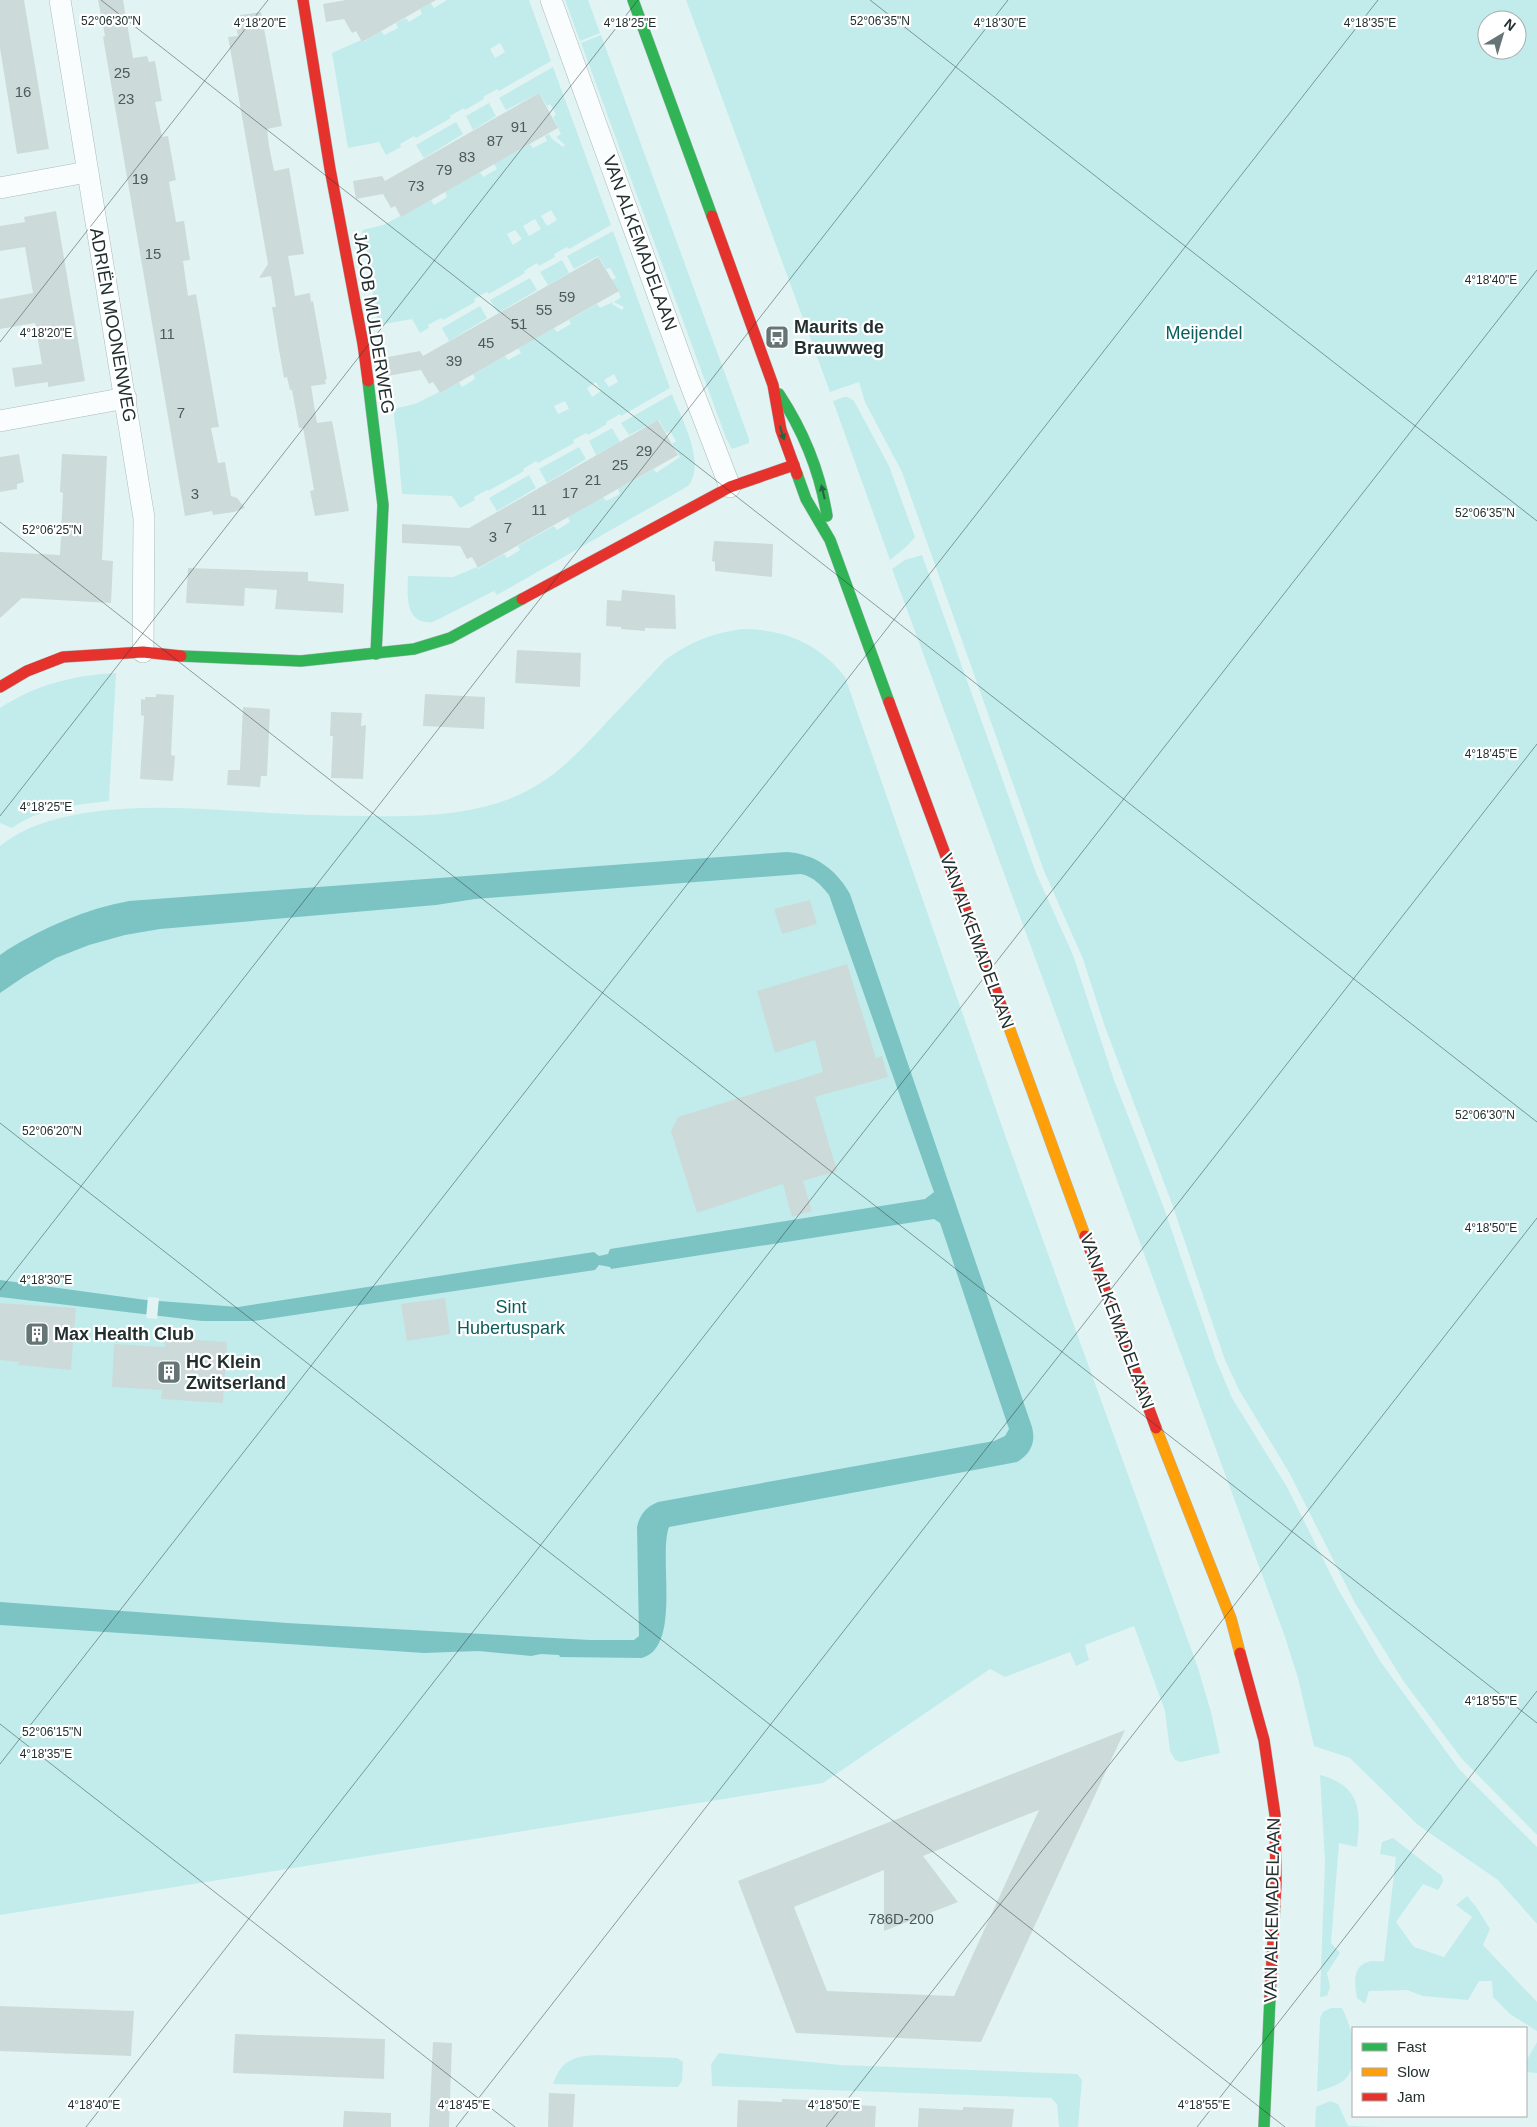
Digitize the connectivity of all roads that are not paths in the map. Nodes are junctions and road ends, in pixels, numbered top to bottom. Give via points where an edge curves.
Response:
1 (60, 0) edge
2 (303, 0) edge
3 (551, 0) edge
4 (633, 0) edge
5 (87, 172) junction
6 (0, 188) edge
7 (773, 385) junction
8 (126, 398) junction
9 (0, 421) edge
10 (794, 465) junction
11 (730, 486) junction
12 (830, 540) junction
13 (143, 652) junction
14 (376, 654) junction
15 (0, 687) edge
16 (1264, 2127) edge

1 - 5 street, ADRIËN MOONENWEG
2 - 14 main road, JACOB MULDERWEG via 363,344 383,505
3 - 11 street, VAN ALKEMADELAAN
4 - 7 main road, VAN ALKEMADELAAN
5 - 6 street
5 - 8 street, ADRIËN MOONENWEG
7 -> 10 main road, VAN ALKEMADELAAN via 781,430
12 -> 7 main road, VAN ALKEMADELAAN via 824,492 810,451 800,425
8 - 9 street
8 - 13 street, ADRIËN MOONENWEG via 144,518
10 - 11 main road
10 - 12 main road, VAN ALKEMADELAAN via 806,499
11 - 14 main road via 450,638 414,649
12 - 16 main road, VAN ALKEMADELAAN via 1149,1408 1231,1619 1264,1740 1274,1815 1276,1883
13 - 14 main road via 197,658 301,661
13 - 15 main road via 64,657 27,671

